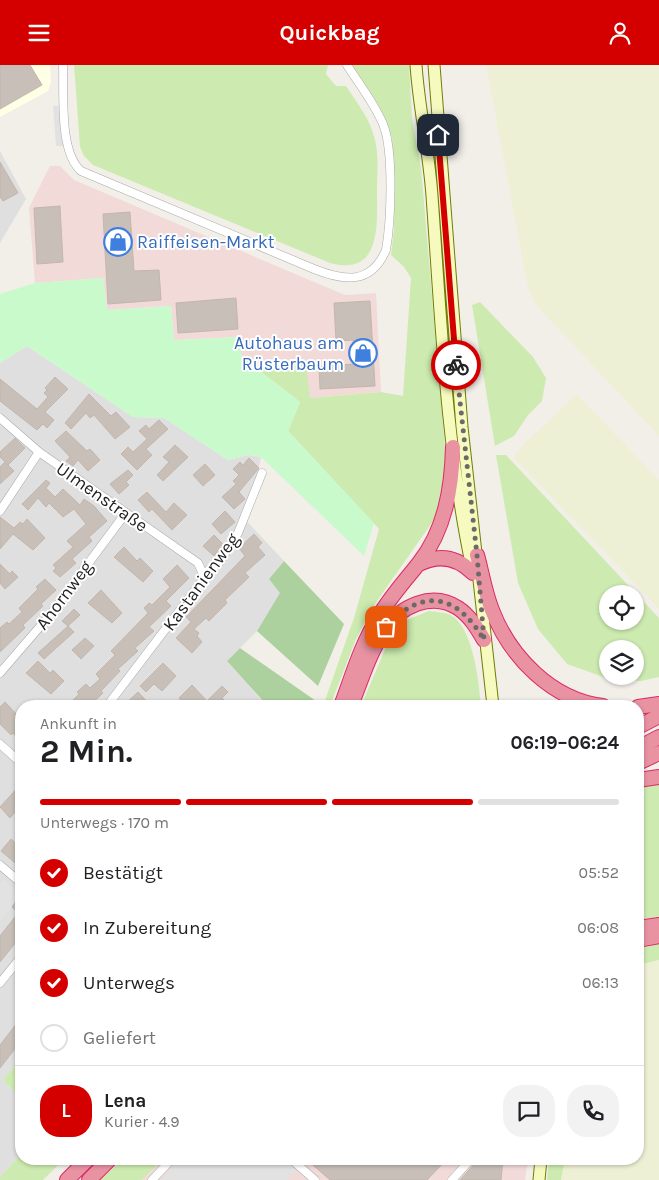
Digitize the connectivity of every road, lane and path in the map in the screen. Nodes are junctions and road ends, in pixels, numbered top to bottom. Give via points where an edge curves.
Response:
1 (62, 65) edge
2 (346, 65) edge
3 (416, 65) edge
4 (434, 65) edge
5 (0, 418) edge
6 (453, 447) junction
7 (39, 452) junction
8 (262, 473) dead end
9 (0, 511) edge
10 (125, 514) junction
11 (477, 555) junction
12 (419, 563) junction
13 (473, 573) junction
14 (203, 574) junction
15 (479, 591) junction
16 (484, 640) junction
17 (0, 673) edge
18 (112, 700) edge
19 (343, 700) edge
20 (353, 700) edge
21 (492, 700) edge
22 (581, 700) edge
23 (659, 704) edge
24 (644, 706) edge
25 (659, 716) edge
26 (644, 724) edge
27 (659, 737) edge
28 (0, 744) edge
29 (644, 745) edge
30 (659, 753) edge
31 (15, 758) edge
32 (644, 760) edge
33 (659, 777) edge
34 (644, 779) edge
35 (0, 865) edge
36 (15, 878) edge
37 (659, 925) edge
38 (644, 927) edge
39 (659, 936) edge
40 (644, 939) edge
41 (15, 964) edge
42 (0, 983) edge
43 (82, 1165) edge
44 (104, 1165) edge
45 (166, 1165) edge
46 (298, 1165) edge
47 (466, 1165) edge
48 (540, 1165) edge
49 (67, 1180) edge
50 (89, 1180) edge
51 (152, 1180) edge
52 (315, 1180) edge
53 (452, 1180) edge
54 (539, 1180) edge

1 - 2 street via 67,146 75,165 82,171 322,272 347,279 369,273 379,264 386,250 389,155 386,133 378,114
3 - 6 main road via 432,193
4 - 11 main road via 457,374
5 - 7 street, Ulmenstraße
6 - 12 highway via 448,501 429,548
6 - 13 main road
7 - 9 street
7 - 10 street, Ulmenstraße
8 - 14 street, Kastanienweg via 238,533 219,563
10 - 14 street, Ulmenstraße via 198,563
10 - 17 street, Ahornweg via 50,615
11 - 15 main road
11 - 22 highway via 492,611 513,649 542,679
12 - 13 highway via 435,557 445,558 460,562
12 - 19 highway via 378,617
13 - 15 main road
14 - 18 street, Kastanienweg via 202,581
15 - 16 main road
16 - 20 highway via 474,623 457,607 437,600 410,606 396,617 378,641
16 - 21 main road
23 - 24 highway
25 - 26 highway
27 - 29 highway
28 - 31 street
30 - 32 highway
33 - 34 highway
35 - 36 street
37 - 38 highway
39 - 40 highway
41 - 42 street
43 - 49 highway
44 - 50 highway
45 - 51 street
46 - 52 street
47 - 53 street
48 - 54 main road

